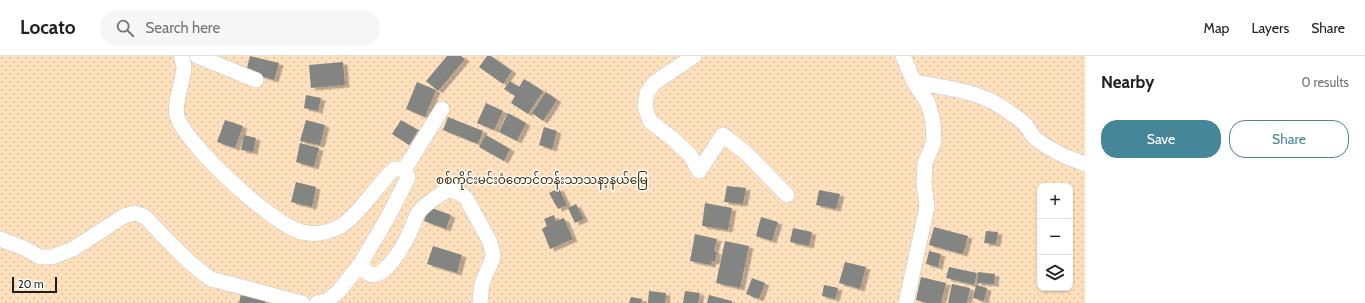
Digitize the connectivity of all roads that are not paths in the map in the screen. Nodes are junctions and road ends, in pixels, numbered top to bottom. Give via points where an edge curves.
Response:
1 (181, 56) edge
2 (197, 56) edge
3 (694, 56) edge
4 (903, 56) edge
5 (256, 80) dead end
6 (914, 82) junction
7 (442, 109) dead end
8 (1085, 164) edge
9 (404, 170) junction
10 (787, 195) dead end
11 (0, 239) edge
12 (361, 264) junction
13 (302, 303) edge
14 (317, 303) edge
15 (480, 303) edge
16 (906, 303) edge

1 - 9 street via 184,66 177,114 181,126 222,174 288,226 301,232 312,233 325,232 345,225 394,169
2 - 5 street
3 - 10 street via 654,83 647,94 645,108 650,121 690,155 699,171 723,135 746,153
4 - 6 street
6 - 8 street via 972,93 997,104 1021,121 1034,138 1065,158
6 - 16 street via 928,103 934,142 925,163 927,207
7 - 9 street
9 - 12 street via 408,178
11 - 13 street via 40,257 52,257 73,249 124,216 135,213 144,216 196,268 211,278
12 - 14 street via 339,291 328,300
12 - 15 street via 364,270 371,274 378,275 384,271 409,235 418,214 428,203 447,190 456,192 466,198 490,242 493,254 482,283

